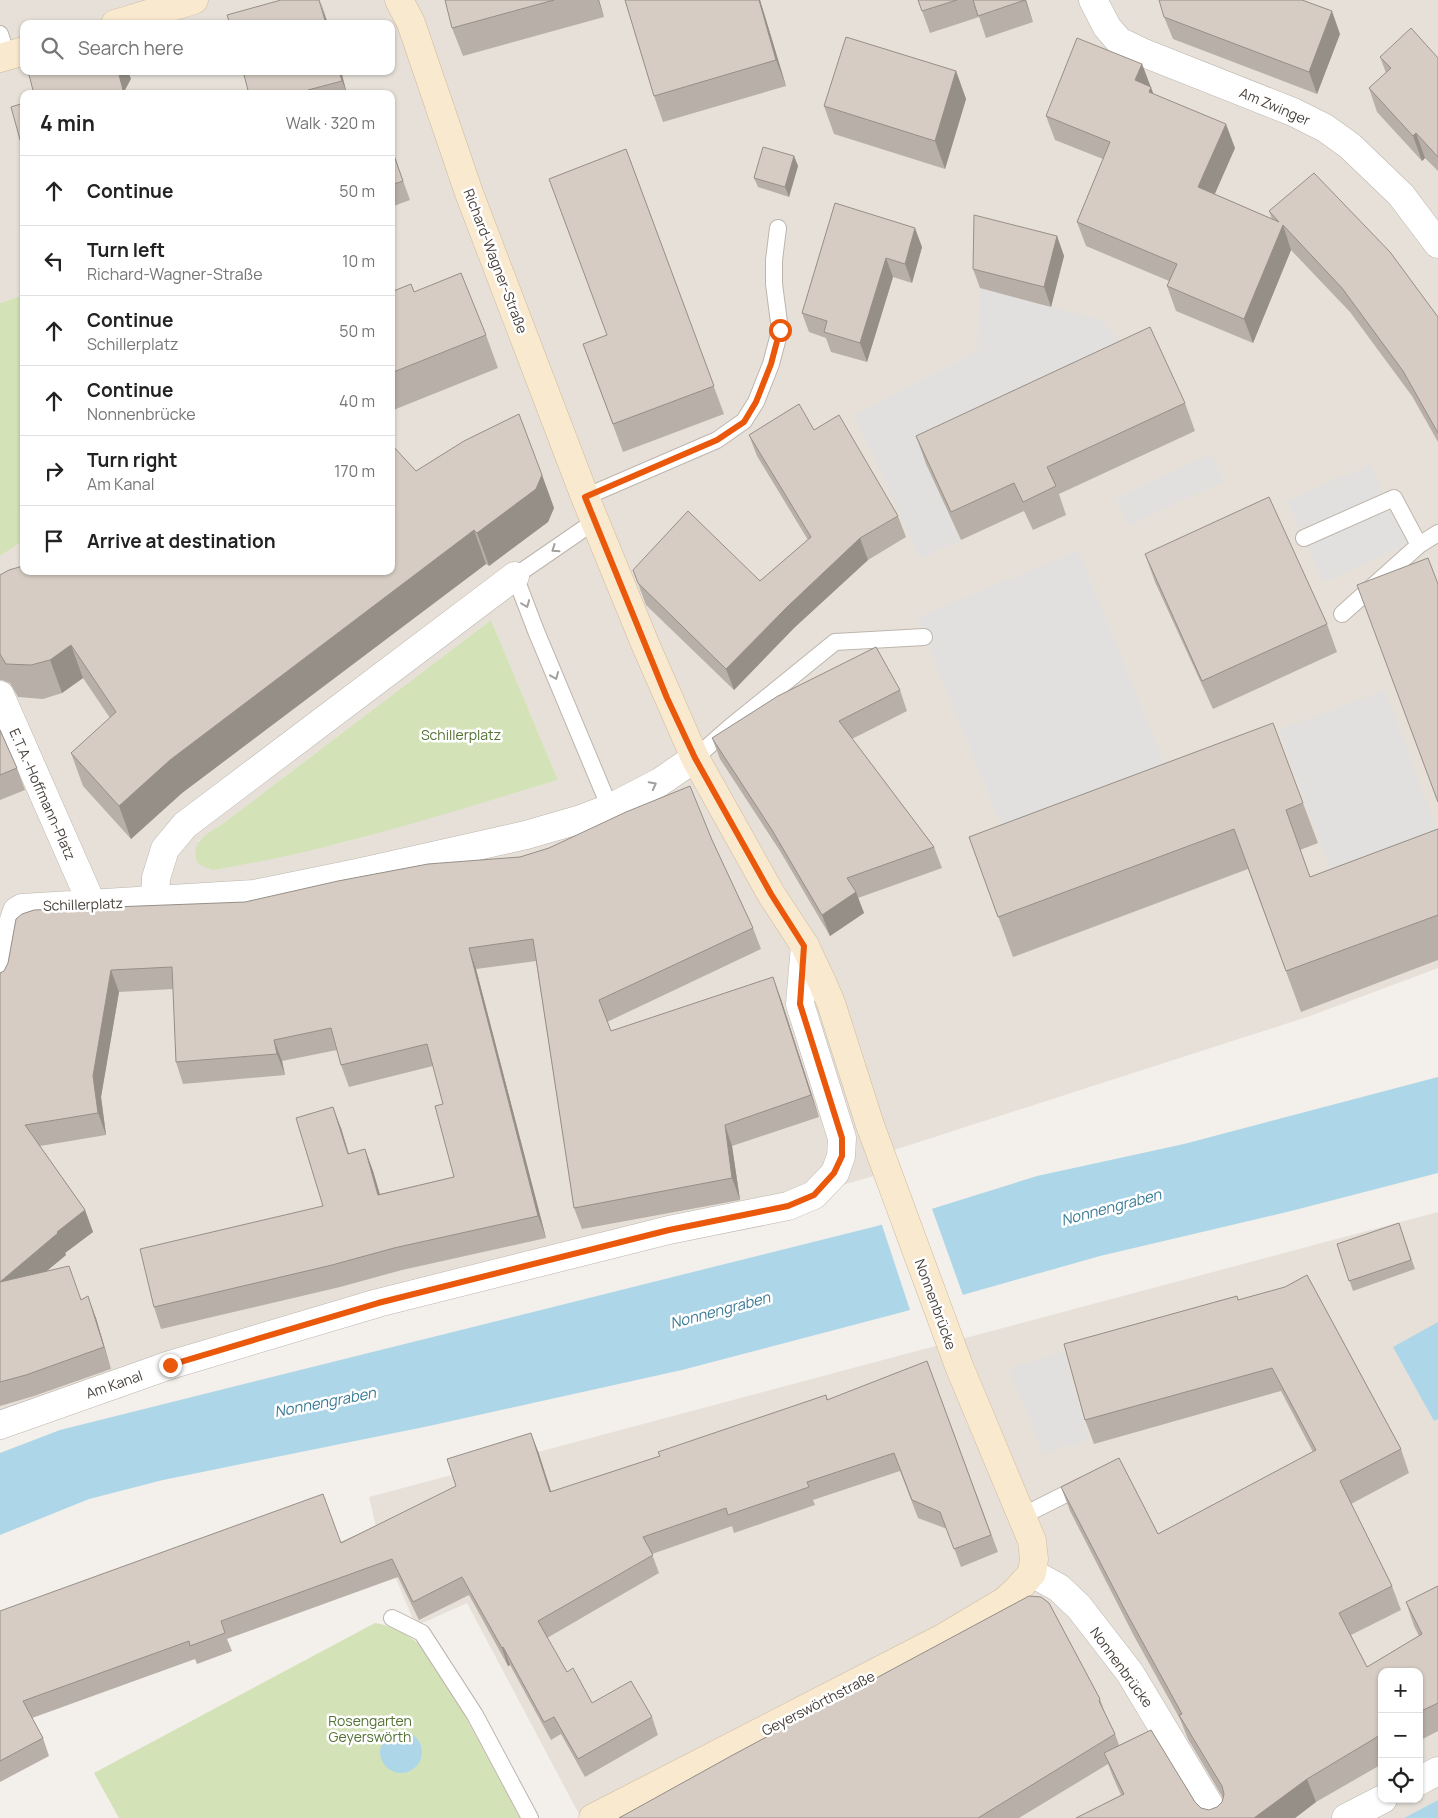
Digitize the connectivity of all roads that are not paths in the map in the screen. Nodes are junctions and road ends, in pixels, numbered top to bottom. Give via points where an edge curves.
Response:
1 (194, 0) edge
2 (399, 0) edge
3 (1093, 0) edge
4 (128, 20) edge
5 (778, 228) dead end
6 (1438, 244) edge
7 (590, 509) junction
8 (1438, 533) edge
9 (1304, 538) dead end
10 (1419, 545) junction
11 (515, 576) junction
12 (1342, 614) dead end
13 (924, 637) dead end
14 (0, 695) edge
15 (695, 758) junction
16 (610, 808) junction
17 (87, 893) dead end
18 (155, 900) junction
19 (11, 908) edge
20 (3, 943) edge
21 (804, 946) junction
22 (0, 982) edge
23 (0, 1425) edge
24 (1086, 1484) edge
25 (1022, 1516) junction
26 (1032, 1573) junction
27 (392, 1618) dead end
28 (1438, 1771) edge
29 (1423, 1779) edge
30 (1378, 1802) edge
31 (530, 1818) edge
32 (594, 1818) edge
33 (1217, 1818) edge
34 (1346, 1818) edge

1 - 4 street
2 - 7 street, Richard-Wagner-Straße via 411,23 469,192
3 - 6 street, Am Zwinger via 1107,28 1119,41 1294,112 1325,128 1350,146 1400,195
5 - 7 lane via 774,284 780,330 771,364 744,422
7 -> 11 lane
7 - 15 street
8 - 10 lane
9 - 10 lane via 1394,498
10 - 12 lane
11 -> 16 lane
11 - 18 street via 185,825 165,849 156,878
13 - 15 lane via 834,642
14 - 17 street, E.T.A.-Hoffmann-Platz
16 -> 15 street, Schillerplatz via 660,782
15 - 21 street, Nonnenbrücke via 766,886
16 - 18 street, Schillerplatz via 526,835 304,884 254,894
18 - 19 street, Schillerplatz
19 - 20 street
20 - 22 street
21 - 23 street, Am Kanal via 800,1004 842,1138 842,1156 834,1173 814,1195 788,1206 669,1230 378,1303 170,1365
21 - 25 street, Nonnenbrücke via 831,1003 886,1171 958,1366
24 - 25 lane
25 - 26 street, Nonnenbrücke via 1032,1541
26 - 32 street, Geyerswörthstraße via 1005,1601 941,1639
26 - 33 street, Nonnenbrücke via 1059,1588 1079,1608 1130,1673
27 - 31 lane via 422,1633 475,1715
28 - 29 street
30 - 34 street

